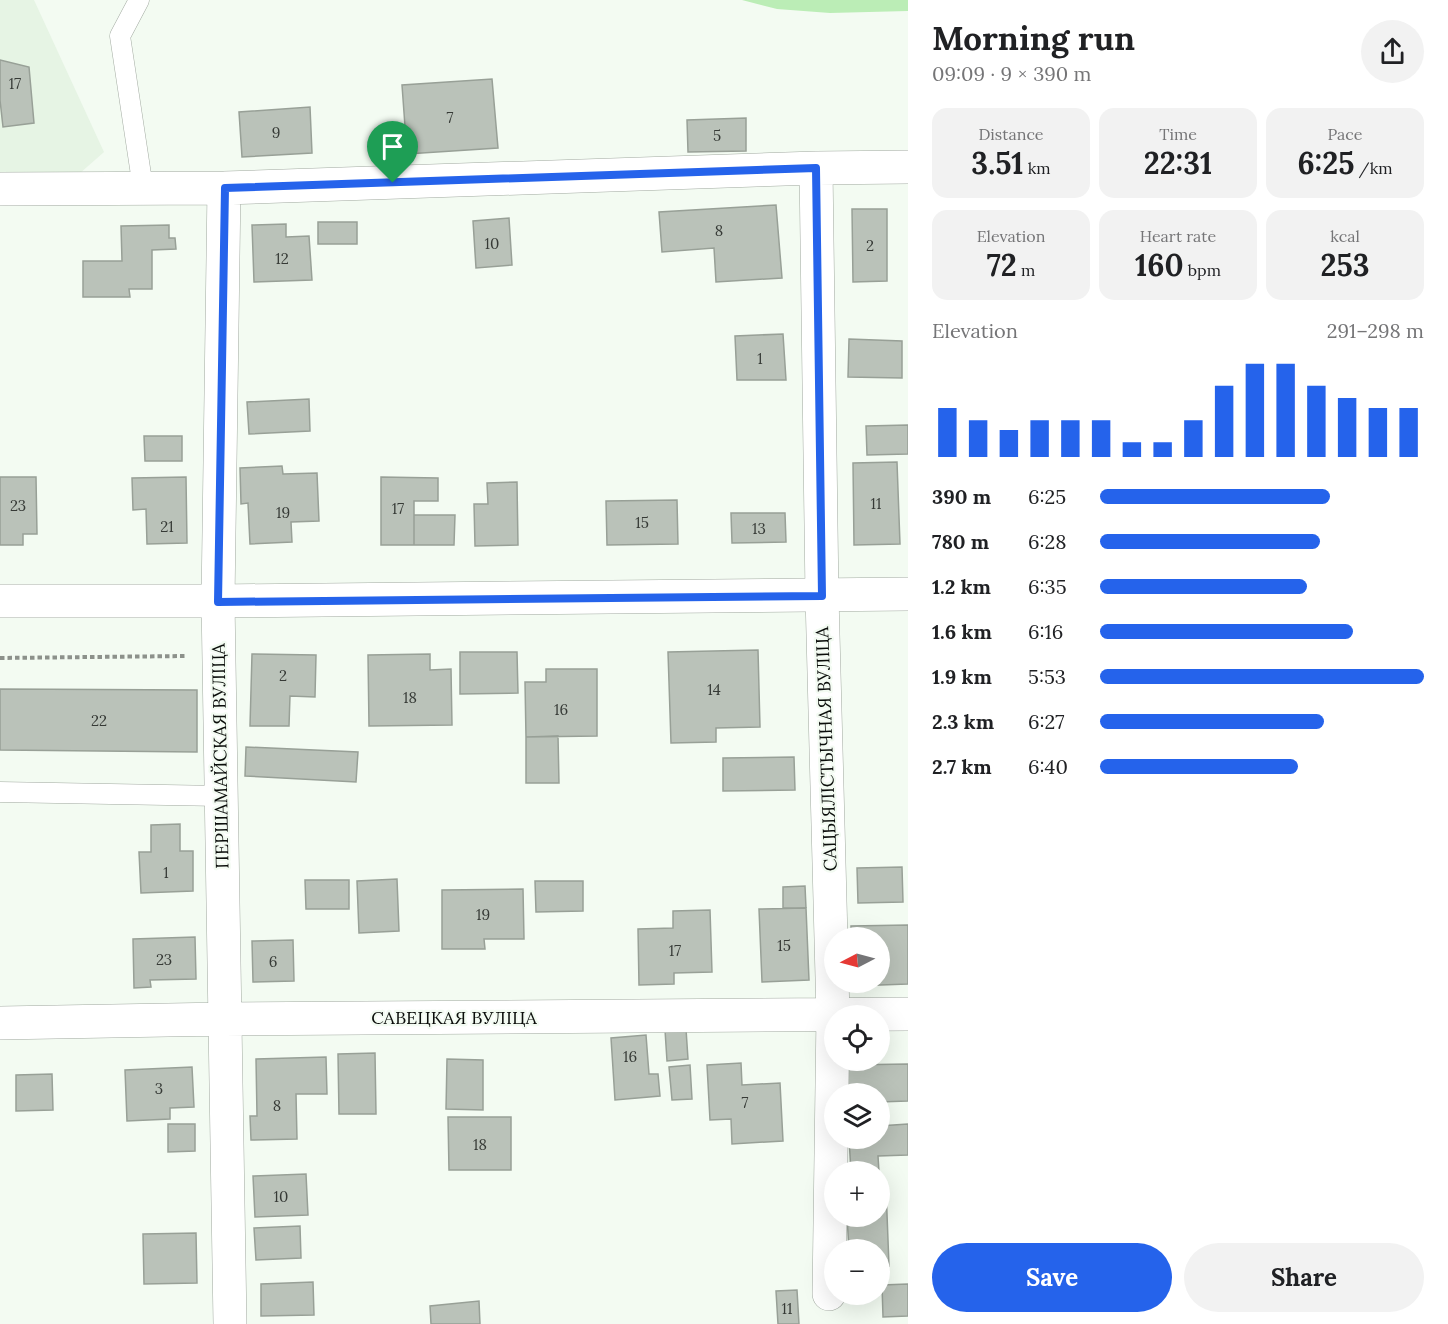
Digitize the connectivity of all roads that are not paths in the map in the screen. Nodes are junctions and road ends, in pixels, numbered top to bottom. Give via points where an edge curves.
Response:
1 (139, 0) edge
2 (908, 167) edge
3 (816, 168) junction
4 (143, 188) junction
5 (225, 188) junction
6 (0, 189) edge
7 (908, 594) edge
8 (822, 596) junction
9 (0, 601) edge
10 (218, 602) junction
11 (0, 792) edge
12 (221, 796) junction
13 (833, 1005) edge
14 (890, 1014) edge
15 (908, 1014) edge
16 (824, 1015) edge
17 (224, 1018) junction
18 (0, 1023) edge
19 (832, 1071) edge
20 (830, 1239) edge
21 (230, 1324) edge

1 - 4 lane via 120,36
2 - 3 street
3 - 5 street
3 - 8 street, САЦЫЯЛІСТЫЧНАЯ ВУЛІЦА
4 - 5 street
4 - 6 street
5 - 10 street, ПЕРШАМАЙСКАЯ ВУЛІЦА
7 - 8 street
8 - 10 street
8 - 13 street, САЦЫЯЛІСТЫЧНАЯ ВУЛІЦА
9 - 10 street
10 - 12 street, ПЕРШАМАЙСКАЯ ВУЛІЦА
11 - 12 lane
12 - 17 street, ПЕРШАМАЙСКАЯ ВУЛІЦА
14 - 15 street, САВЕЦКАЯ ВУЛІЦА
16 - 17 street, САВЕЦКАЯ ВУЛІЦА
17 - 18 street, САВЕЦКАЯ ВУЛІЦА
17 - 21 street, ПЕРШАМАЙСКАЯ ВУЛІЦА
19 - 20 street, САЦЫЯЛІСТЫЧНАЯ ВУЛІЦА

